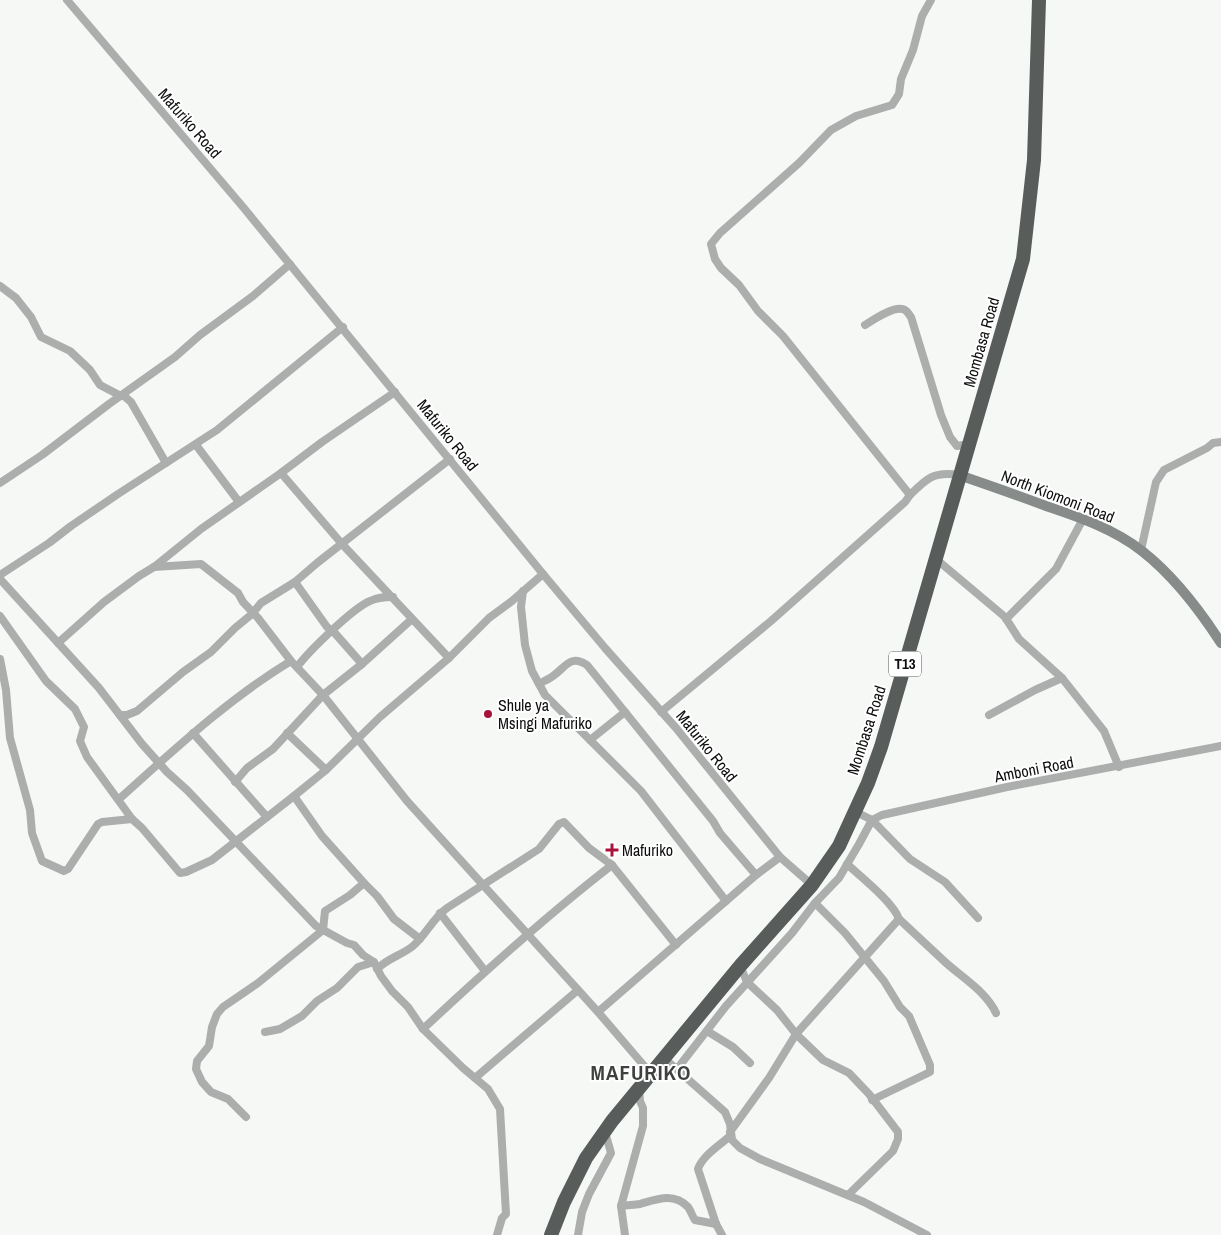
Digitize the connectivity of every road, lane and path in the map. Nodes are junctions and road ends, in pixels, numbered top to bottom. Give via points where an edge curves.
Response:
1 (67, 0) edge
2 (931, 0) edge
3 (1039, 0) edge
4 (290, 264) junction
5 (0, 286) edge
6 (865, 325) dead end
7 (343, 327) junction
8 (395, 392) junction
9 (122, 395) junction
10 (1221, 442) edge
11 (969, 444) junction
12 (196, 446) junction
13 (450, 459) junction
14 (166, 463) junction
15 (281, 474) junction
16 (959, 475) junction
17 (0, 484) edge
18 (910, 495) junction
19 (239, 502) junction
20 (1083, 519) junction
21 (342, 544) junction
22 (1141, 550) junction
23 (936, 559) junction
24 (154, 567) junction
25 (543, 574) junction
26 (0, 575) edge
27 (0, 579) edge
28 (295, 582) junction
29 (523, 591) junction
30 (393, 597) junction
31 (252, 614) junction
32 (0, 616) edge
33 (412, 619) junction
34 (1006, 620) junction
35 (333, 631) junction
36 (58, 643) junction
37 (1221, 643) edge
38 (449, 658) junction
39 (0, 659) edge
40 (291, 660) junction
41 (362, 664) junction
42 (297, 666) junction
43 (1062, 678) junction
44 (539, 684) junction
45 (323, 695) junction
46 (625, 712) junction
47 (661, 712) junction
48 (120, 715) junction
49 (989, 715) dead end
50 (193, 733) junction
51 (287, 733) junction
52 (358, 738) junction
53 (590, 740) junction
54 (1221, 746) edge
55 (159, 762) junction
56 (1120, 767) junction
57 (326, 770) junction
58 (235, 782) junction
59 (294, 796) junction
60 (119, 799) junction
61 (856, 812) junction
62 (267, 817) junction
63 (132, 819) junction
64 (872, 820) junction
65 (236, 842) junction
66 (780, 857) junction
67 (847, 864) junction
68 (612, 865) junction
69 (756, 875) junction
70 (364, 883) junction
71 (812, 884) junction
72 (484, 885) junction
73 (726, 901) junction
74 (815, 903) junction
75 (440, 913) junction
76 (899, 918) junction
77 (978, 918) dead end
78 (323, 930) junction
79 (528, 935) junction
80 (420, 939) junction
81 (676, 945) junction
82 (866, 956) junction
83 (376, 965) junction
84 (740, 966) junction
85 (485, 971) junction
86 (747, 982) junction
87 (578, 990) junction
88 (598, 1012) junction
89 (996, 1013) dead end
90 (423, 1029) junction
91 (707, 1031) junction
92 (265, 1032) dead end
93 (796, 1034) junction
94 (665, 1059) junction
95 (750, 1063) dead end
96 (677, 1069) junction
97 (652, 1075) junction
98 (475, 1078) junction
99 (639, 1089) junction
100 (872, 1100) junction
101 (246, 1117) dead end
102 (605, 1132) junction
103 (730, 1134) junction
104 (848, 1195) junction
105 (621, 1206) junction
106 (716, 1224) junction
107 (497, 1235) edge
108 (551, 1235) edge
109 (578, 1235) edge
110 (624, 1235) edge
111 (722, 1235) edge
112 (927, 1235) edge

1 - 4 street, Mafuriko Road
2 - 18 street via 922,16 899,94 892,105 856,116 831,130 711,244 721,268 739,284 758,311 783,336
3 - 11 highway, Mombasa Road / T13 via 1034,160 1023,259
4 - 7 street, Mafuriko Road
4 - 9 street via 175,357
5 - 9 street via 16,298 41,337 75,355 100,385
6 - 11 street via 897,309 907,311 950,437 958,446
7 - 8 street, Mafuriko Road
7 - 12 street
8 - 13 street, Mafuriko Road
8 - 15 street
9 - 14 street via 131,402
9 - 17 street
10 - 22 street via 1213,443 1164,470 1156,482
11 - 16 highway, Mombasa Road / T13
12 - 14 street
12 - 19 street
13 - 21 street
13 - 25 street, Mafuriko Road
14 - 26 street
15 - 19 street
15 - 21 street
16 - 18 street via 944,473 930,478
16 - 20 main road, North Kiomoni Road
16 - 23 highway, Mombasa Road / T13
18 - 47 street via 771,621
19 - 24 street
20 - 22 main road, North Kiomoni Road
20 - 34 street via 1056,569
21 - 28 street
21 - 30 street
22 - 37 main road, North Kiomoni Road via 1176,582
23 - 34 street
23 - 61 highway, Mombasa Road / T13 via 881,747
24 - 31 street via 201,564 236,591
24 - 36 street via 104,602
25 - 29 street
25 - 47 street, Mafuriko Road
27 - 36 street
28 - 31 street via 261,602
28 - 35 street
29 - 38 street via 489,618
29 - 44 street via 521,607 525,645
30 - 33 street
30 - 35 street via 368,601
31 - 40 street
31 - 48 street via 211,652 137,711
32 - 60 street via 46,681 75,709 84,725 80,741 87,757
33 - 38 street
33 - 41 street
34 - 43 street via 1019,639
35 - 41 street
35 - 42 street
36 - 48 street
38 - 52 street
39 - 63 street via 10,738 30,810 32,833 42,861 64,871 98,824
40 - 42 street
40 - 50 street
41 - 45 street
42 - 45 street
43 - 49 street
43 - 56 street via 1104,731
44 - 46 street via 566,664 579,660
44 - 53 street via 545,695
45 - 51 street
45 - 52 street
46 - 53 street
46 - 69 street
47 - 66 street, Mafuriko Road
48 - 55 street
50 - 55 street
50 - 58 street
51 - 57 street
51 - 58 street
52 - 57 street
52 - 72 street via 407,801
53 - 73 street via 641,792
54 - 56 street, Amboni Road
55 - 60 street
55 - 65 street
56 - 64 street, Amboni Road via 988,792 882,815
57 - 59 street
58 - 62 street
59 - 62 street
59 - 70 street via 322,836
60 - 63 street
61 - 64 street
61 - 71 highway, Mombasa Road / T13 via 839,846
62 - 65 street
63 - 65 street via 180,873 212,860
64 - 67 street
64 - 77 street via 910,858 945,882
65 - 78 street
66 - 69 street
66 - 71 street, Mafuriko Road
67 - 74 street via 839,878
67 - 76 street
68 - 72 street via 588,848 564,822 540,849
68 - 79 street
68 - 81 street
69 - 73 street
70 - 78 street via 325,911
70 - 80 street via 394,919
71 - 84 highway, Mombasa Road / T13
72 - 75 street
72 - 79 street
73 - 81 street
74 - 82 street
74 - 86 street
75 - 80 street
75 - 85 street
76 - 82 street
76 - 89 street via 992,1004
78 - 83 street via 354,945
78 - 101 street via 223,1007 214,1021 209,1046 197,1061 196,1069 202,1082 211,1092 228,1099
79 - 85 street
79 - 87 street
80 - 83 street via 406,951
81 - 88 street
82 - 93 street
82 - 100 street via 900,1008 909,1016 931,1068 927,1074
83 - 90 street
83 - 92 street via 354,970 302,1016 280,1029
84 - 86 street
84 - 94 highway, Mombasa Road / T13
85 - 90 street
86 - 91 street
86 - 93 street via 777,1010
87 - 88 street
87 - 98 street
88 - 97 street
90 - 98 street
91 - 95 street via 733,1047
91 - 96 street
93 - 100 street via 823,1060 849,1073
93 - 103 street
94 - 96 street
94 - 97 highway, Mombasa Road / T13
96 - 103 street via 725,1112
97 - 99 highway, Mombasa Road / T13
98 - 107 street via 488,1089 500,1109 506,1214
99 - 102 highway, Mombasa Road / T13
99 - 105 street via 643,1126
100 - 104 street via 898,1132 898,1139 893,1152
102 - 108 highway, Mombasa Road / T13 via 586,1158
102 - 109 street via 611,1153 589,1194
103 - 104 street via 735,1144 760,1159
103 - 106 street via 699,1166
104 - 112 street
105 - 106 street via 671,1197 686,1205 696,1220
105 - 110 street
106 - 111 street

